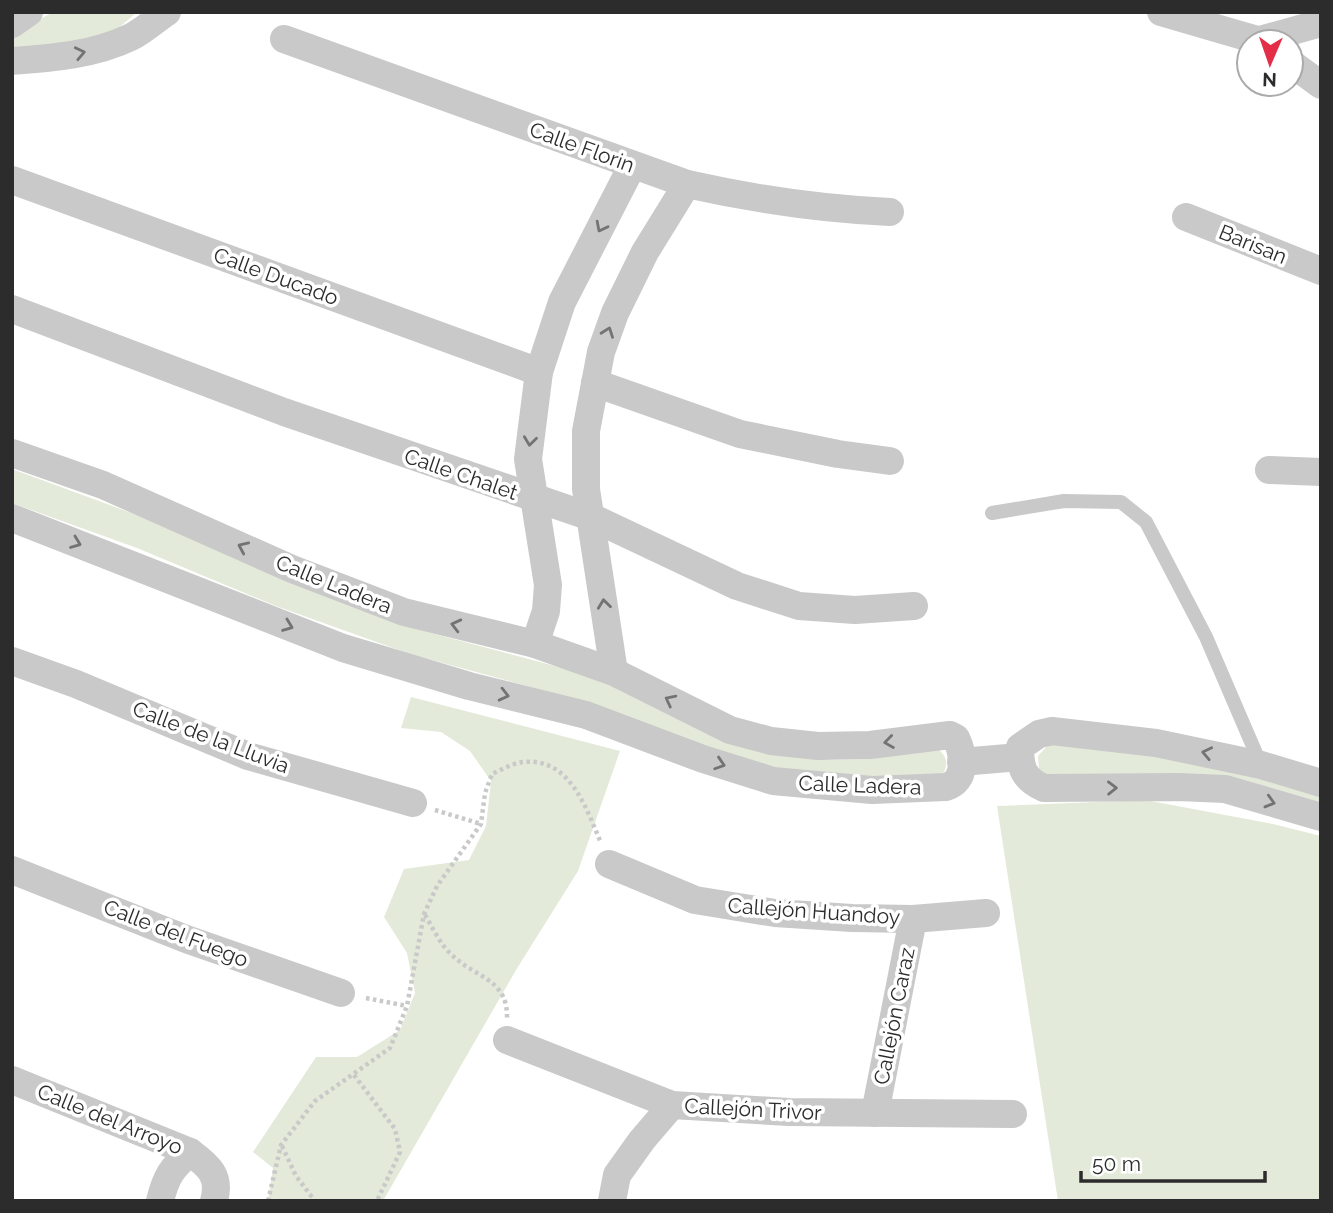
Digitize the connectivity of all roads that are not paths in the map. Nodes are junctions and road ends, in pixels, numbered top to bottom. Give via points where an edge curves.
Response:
1 (29, 12) edge
2 (167, 12) edge
3 (1161, 12) edge
4 (12, 24) edge
5 (1235, 33) edge
6 (284, 39) dead end
7 (12, 61) edge
8 (1305, 73) edge
9 (1321, 85) edge
10 (632, 166) junction
11 (12, 180) edge
12 (687, 184) junction
13 (890, 212) dead end
14 (1186, 217) dead end
15 (1321, 271) edge
16 (12, 309) edge
17 (539, 372) junction
18 (595, 383) junction
19 (12, 453) edge
20 (890, 461) dead end
21 (1269, 470) dead end
22 (1321, 472) edge
23 (534, 499) junction
24 (992, 513) dead end
25 (591, 517) junction
26 (12, 518) edge
27 (914, 606) dead end
28 (535, 644) junction
29 (12, 661) edge
30 (614, 672) junction
31 (1020, 757) junction
32 (961, 762) junction
33 (1261, 765) junction
34 (1321, 783) edge
35 (413, 803) road end
36 (1321, 817) edge
37 (609, 864) road end
38 (12, 870) edge
39 (986, 913) dead end
40 (913, 919) junction
41 (341, 992) road end
42 (507, 1040) road end
43 (12, 1080) edge
44 (673, 1105) junction
45 (876, 1113) junction
46 (1013, 1114) dead end
47 (190, 1152) junction
48 (160, 1201) edge
49 (214, 1201) edge
50 (612, 1201) edge

1 - 4 street
7 -> 2 street via 103,48 132,37
3 - 5 street
6 - 10 street, Calle Florin
8 - 9 street
10 - 12 street, Calle Florin
10 -> 17 street via 562,302
11 - 17 street, Calle Ducado
12 - 13 street, Calle Florin via 751,199
18 -> 12 street via 615,313 645,252
14 - 15 street, Barisan
16 - 23 street, Calle Chalet via 284,412
17 -> 23 street via 528,459
18 - 20 street via 740,434
18 - 25 street via 586,431
28 -> 19 street, Calle Ladera via 404,612 292,569 103,485
21 - 22 street
23 - 25 street, Calle Chalet
23 - 28 street via 548,585 546,611
24 - 33 lane via 1064,501 1121,502 1146,522 1206,637
25 - 27 street, Calle Chalet via 737,586 799,607
30 -> 25 street
26 -> 32 street, Calle Ladera via 343,648 586,715 773,781 872,790 946,787 959,780
28 - 30 street, Calle Ladera
29 - 35 street, Calle de la Lluvia via 248,756
32 -> 30 street, Calle Ladera via 960,745 950,735 870,745 771,741 730,730
31 - 32 street
33 -> 31 street via 1156,743 1052,731 1029,739 1020,747
31 -> 36 street via 1025,778 1044,788 1225,789
33 - 34 street
37 - 40 street, Callejón Huandoy via 695,900 775,913
38 - 41 street, Calle del Fuego via 186,939
39 - 40 street, Callejón Huandoy
40 - 45 street, Callejón Caraz
42 - 44 street, Callejón Trivor
43 - 47 street, Calle del Arroyo
44 - 45 street, Callejón Trivor
44 - 50 street via 617,1175
45 - 46 street, Callejón Trivor
47 - 48 street via 173,1167
47 - 49 street, Calle del Arroyo via 215,1174

